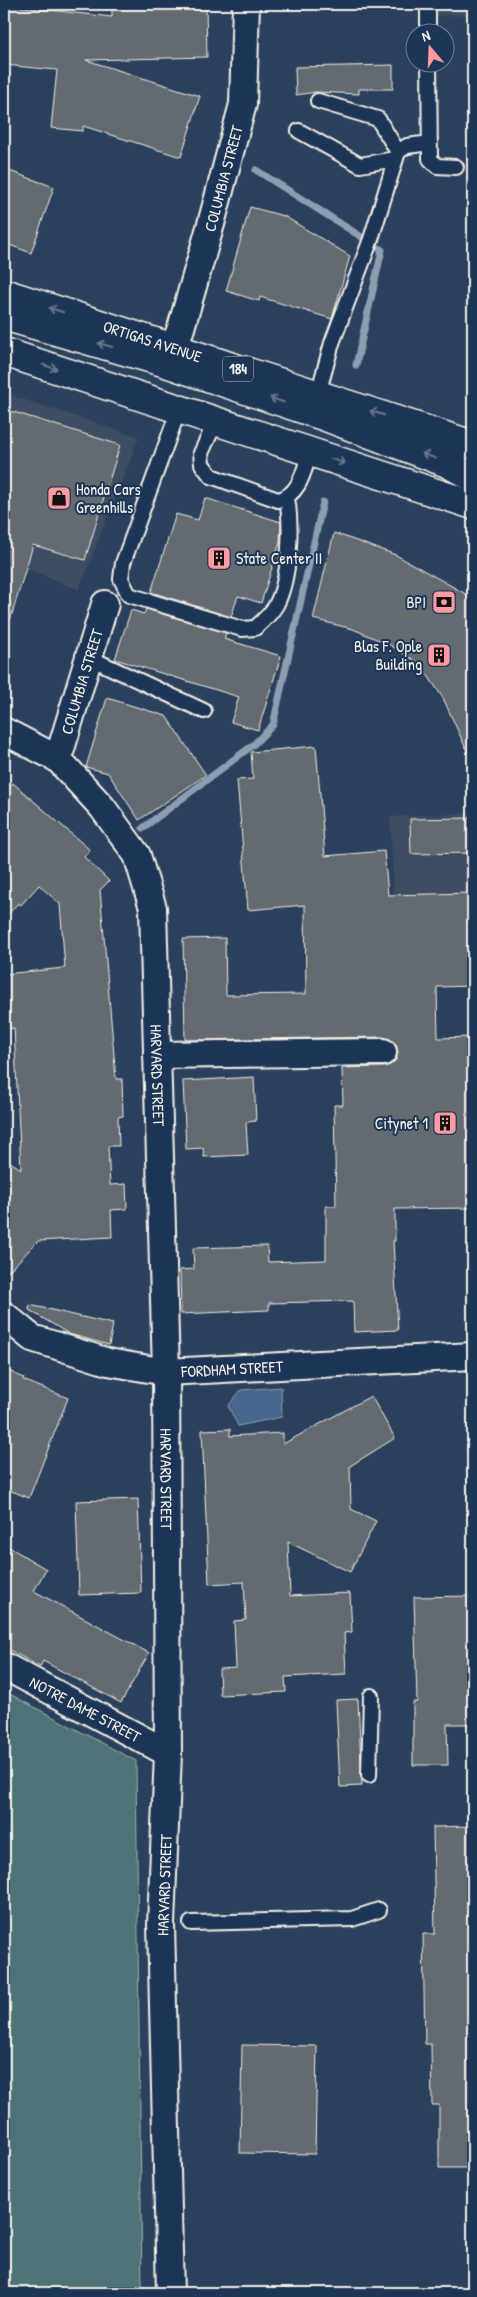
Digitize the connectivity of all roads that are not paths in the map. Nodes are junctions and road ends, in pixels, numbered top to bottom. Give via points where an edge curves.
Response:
1 (246, 4) edge
2 (428, 4) edge
3 (428, 22) edge
4 (429, 72) edge
5 (318, 100) dead end
6 (299, 130) dead end
7 (430, 143) junction
8 (396, 155) junction
9 (456, 167) dead end
10 (4, 293) edge
11 (4, 316) edge
12 (174, 349) junction
13 (4, 352) edge
14 (318, 394) junction
15 (179, 409) junction
16 (216, 421) junction
17 (473, 445) edge
18 (310, 452) junction
19 (473, 477) edge
20 (287, 498) junction
21 (473, 505) edge
22 (105, 604) dead end
23 (90, 658) junction
24 (204, 710) dead end
25 (4, 730) edge
26 (58, 759) junction
27 (383, 1052) dead end
28 (157, 1055) junction
29 (4, 1315) edge
30 (473, 1356) edge
31 (166, 1372) junction
32 (4, 1666) edge
33 (371, 1696) dead end
34 (168, 1753) junction
35 (368, 1775) dead end
36 (379, 1910) dead end
37 (191, 1923) dead end
38 (170, 2293) edge

1 - 12 street, COLUMBIA STREET via 243,104 212,224
2 - 3 lane
4 - 7 lane
5 - 8 lane via 378,119
6 - 8 lane via 360,165 374,164
7 - 8 lane via 407,146
7 - 9 lane via 433,164
8 - 14 lane via 371,239 332,343
12 -> 10 main road, ORTIGAS AVENUE / 184
19 -> 11 main road via 447,463 323,416 163,362
12 - 14 main road, ORTIGAS AVENUE / 184
13 -> 15 main road
17 -> 14 main road, ORTIGAS AVENUE / 184
15 - 16 main road
15 - 20 lane via 122,563 121,579 129,595 242,629 255,628 276,605 283,582 291,533
16 - 18 main road
16 - 20 lane via 201,453 202,464 211,476 278,500
18 - 20 lane via 298,484
18 -> 21 main road
22 - 23 street, COLUMBIA STREET
23 - 24 lane
23 - 26 street, COLUMBIA STREET
25 - 26 street, HARVARD STREET
26 - 28 street, HARVARD STREET via 102,807 137,854 153,908
27 - 28 street
28 - 31 street, HARVARD STREET
29 - 31 street, FORDHAM STREET via 32,1338 108,1362
30 - 31 street, FORDHAM STREET
31 - 34 street, HARVARD STREET
32 - 34 street, NOTRE DAME STREET
33 - 35 lane
34 - 38 street, HARVARD STREET via 161,1924
36 - 37 lane via 352,1919

